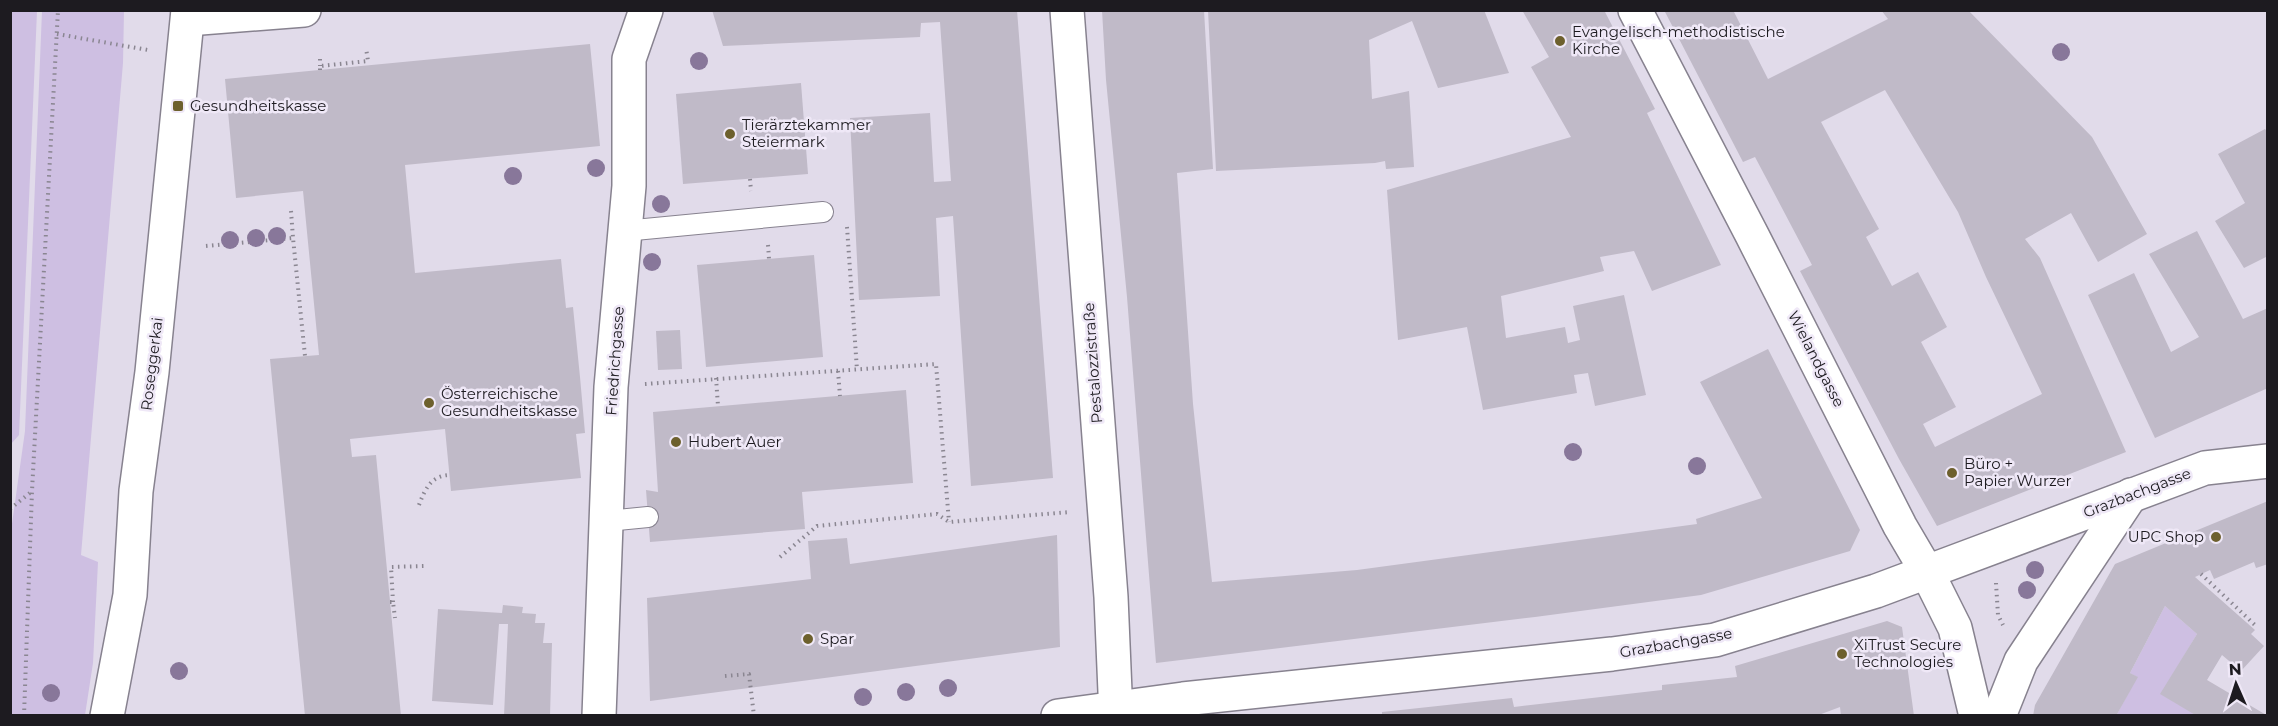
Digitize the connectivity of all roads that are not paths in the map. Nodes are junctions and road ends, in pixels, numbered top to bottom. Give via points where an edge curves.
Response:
1 (304, 10) edge
2 (646, 10) edge
3 (1066, 10) edge
4 (1635, 10) edge
5 (188, 15) edge
6 (823, 212) road end
7 (624, 231) junction
8 (2268, 461) edge
9 (2131, 495) junction
10 (648, 517) dead end
11 (607, 521) junction
12 (1927, 572) junction
13 (1116, 711) edge
14 (107, 716) edge
15 (599, 716) edge
16 (1058, 716) edge
17 (1976, 716) edge
18 (2000, 716) edge

1 - 5 main road
2 - 7 main road, Friedrichgasse via 629,59 629,186
3 - 13 main road, Pestalozzistraße via 1111,597
4 - 12 main road, Wielandgasse
5 - 14 main road, Roseggerkai via 136,491 130,595
6 - 7 lane
7 - 11 main road, Friedrichgasse
8 - 9 main road, Grazbachgasse via 2205,468
9 - 12 main road, Grazbachgasse
9 - 18 main road via 2021,661
10 - 11 lane
11 - 15 main road, Friedrichgasse
12 - 13 main road, Grazbachgasse via 1715,640
12 - 17 main road, Wielandgasse via 1955,628
13 - 16 main road, Grazbachgasse

